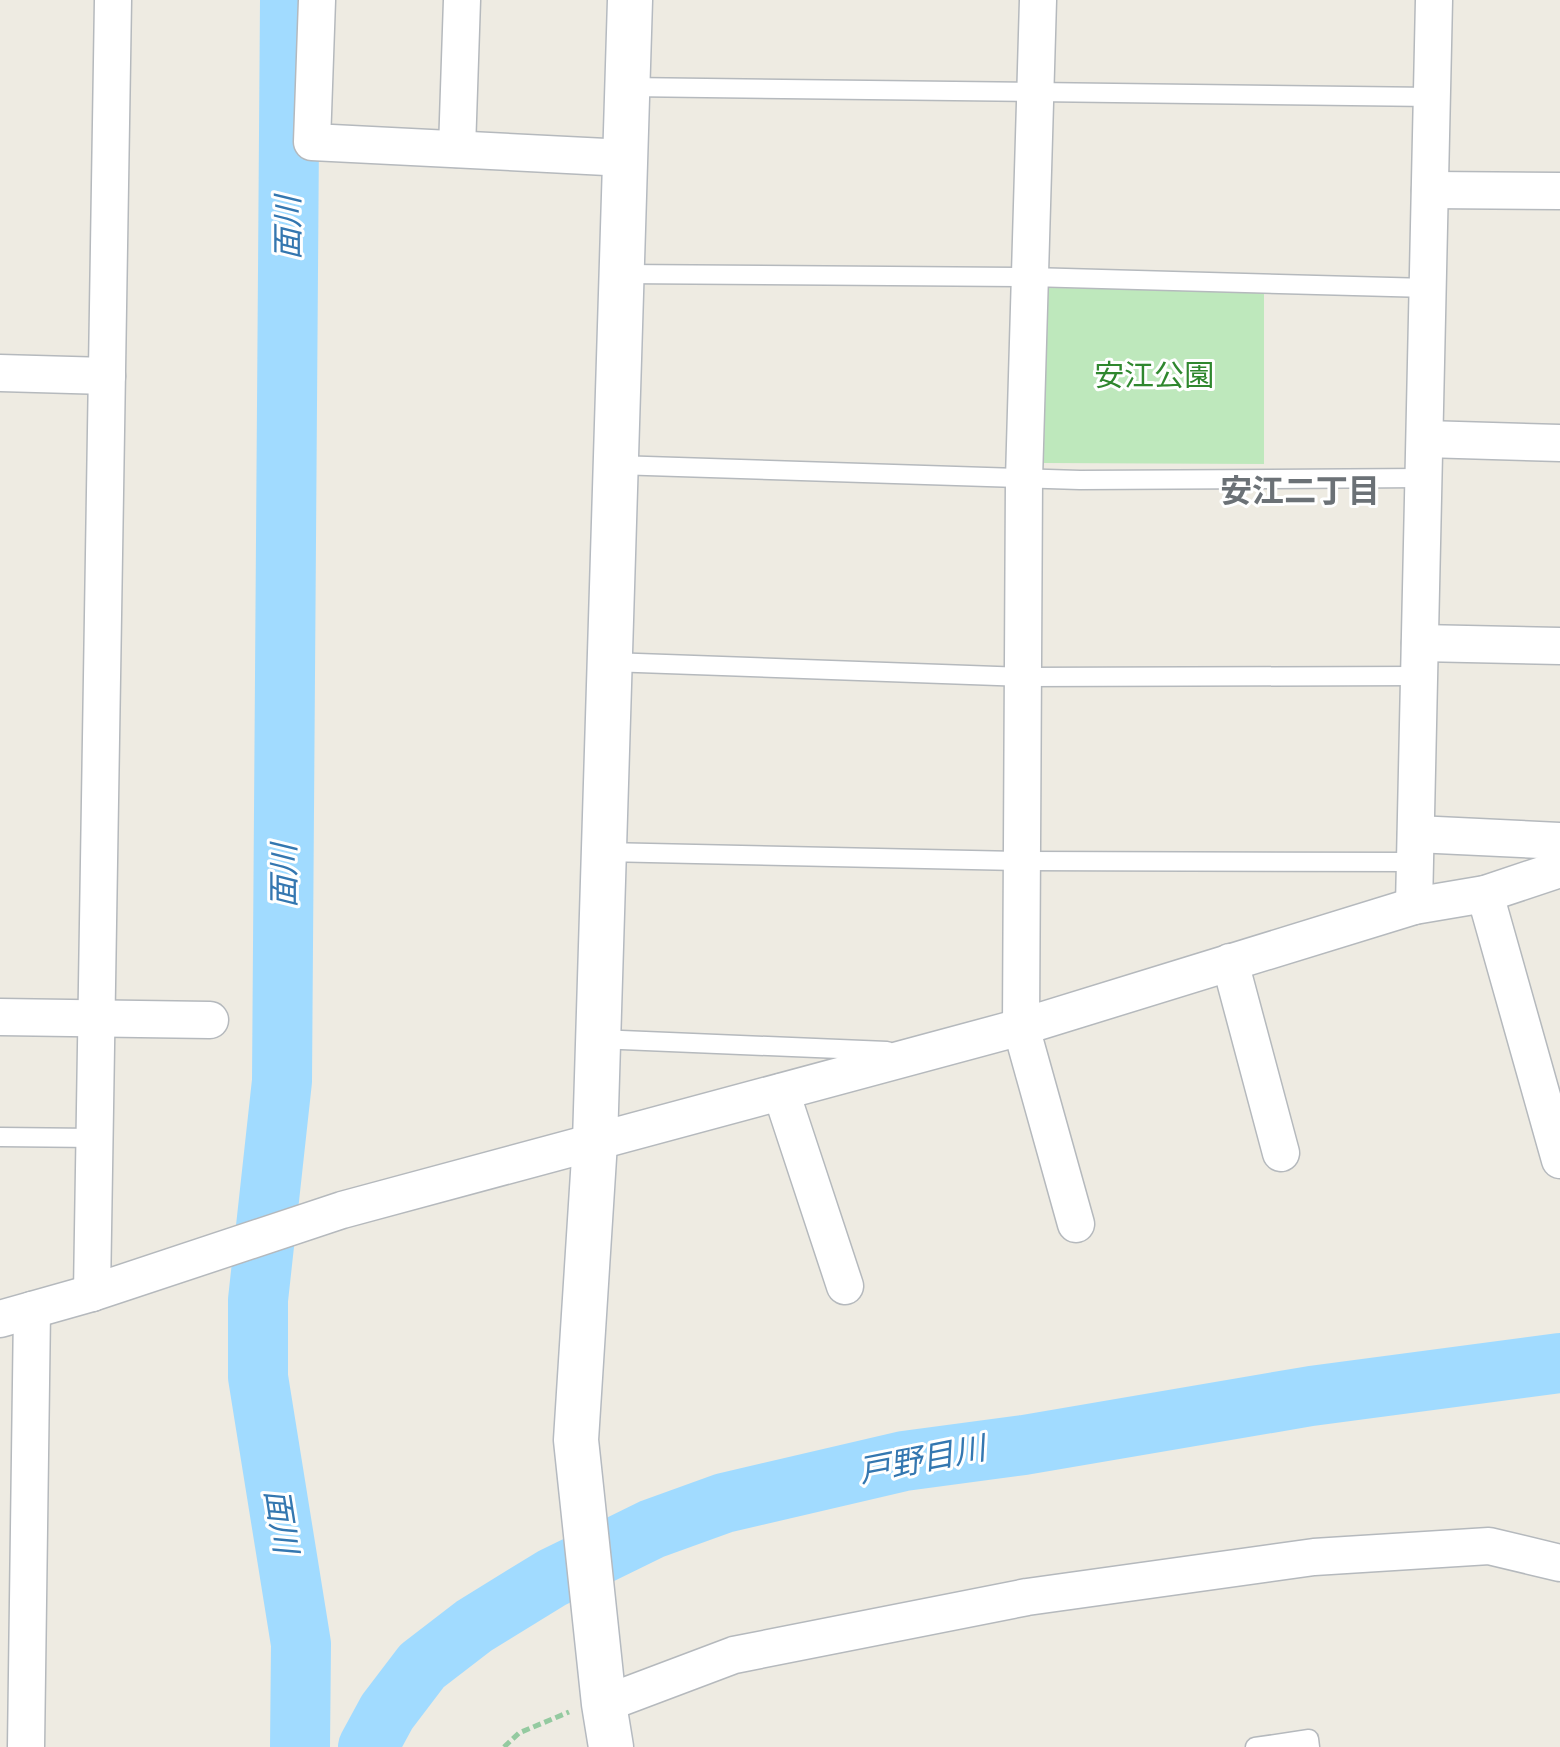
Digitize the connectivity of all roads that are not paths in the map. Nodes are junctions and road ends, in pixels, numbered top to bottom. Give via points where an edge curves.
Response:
1 (113, 0) edge
2 (317, 0) edge
3 (462, 0) edge
4 (630, 0) edge
5 (1038, 0) edge
6 (1434, 0) edge
7 (628, 87) junction
8 (1036, 91) junction
9 (1432, 97) junction
10 (457, 149) junction
11 (626, 158) junction
12 (1430, 190) junction
13 (1560, 191) edge
14 (622, 274) junction
15 (1030, 277) junction
16 (1428, 288) junction
17 (0, 373) edge
18 (107, 376) junction
19 (1425, 439) junction
20 (1560, 443) edge
21 (616, 465) junction
22 (1424, 478) junction
23 (1024, 479) junction
24 (1560, 646) edge
25 (1420, 659) junction
26 (610, 662) junction
27 (1023, 677) junction
28 (1560, 841) edge
29 (1416, 848) junction
30 (604, 852) junction
31 (1022, 861) junction
32 (1560, 869) edge
33 (1485, 894) junction
34 (1414, 906) junction
35 (1230, 962) junction
36 (0, 1017) edge
37 (97, 1018) junction
38 (210, 1020) dead end
39 (1021, 1027) junction
40 (598, 1039) junction
41 (923, 1053) junction
42 (781, 1092) junction
43 (1552, 1099) edge
44 (0, 1137) edge
45 (95, 1138) junction
46 (595, 1142) junction
47 (1281, 1153) dead end
48 (1560, 1160) edge
49 (1076, 1224) dead end
50 (845, 1286) dead end
51 (92, 1293) junction
52 (16, 1314) edge
53 (1560, 1563) edge
54 (604, 1704) junction
55 (26, 1747) edge
56 (611, 1747) edge
57 (1255, 1747) edge
58 (1310, 1747) edge

1 - 18 street
2 - 10 street via 312,142
3 - 10 street
4 - 7 street
5 - 8 street
6 - 9 street
7 - 8 lane
7 - 11 street
8 - 9 lane
8 - 15 street
9 - 12 street
10 - 11 street
11 - 14 street
12 - 13 street
12 - 16 street
14 - 15 lane
14 - 21 street
15 - 16 lane
15 - 23 street
16 - 19 street
17 - 18 street
18 - 37 street
19 - 20 street
19 - 22 street
21 - 23 lane
21 - 26 street
22 - 23 lane
22 - 25 street
23 - 27 street
24 - 25 street
25 - 27 lane
25 - 29 street
26 - 27 lane
26 - 30 street
27 - 31 street
28 - 29 street
29 - 31 lane
29 - 34 street
30 - 31 lane
30 - 40 street
31 - 39 street
32 - 33 street
33 - 34 street
33 - 43 street
34 - 35 street
35 - 39 street
35 - 47 street
36 - 37 street
37 - 38 street
37 - 45 street
39 - 41 street
39 - 49 street
40 - 41 lane
40 - 46 street
41 - 42 street
42 - 46 street
42 - 50 street
43 - 48 street
44 - 45 lane
45 - 51 street
46 - 51 street via 342,1210
46 - 54 street via 576,1440
51 - 52 street
52 - 55 street
53 - 54 street via 1489,1546 1314,1557 1027,1597 734,1655
54 - 56 street
57 - 58 lane via 1309,1739

